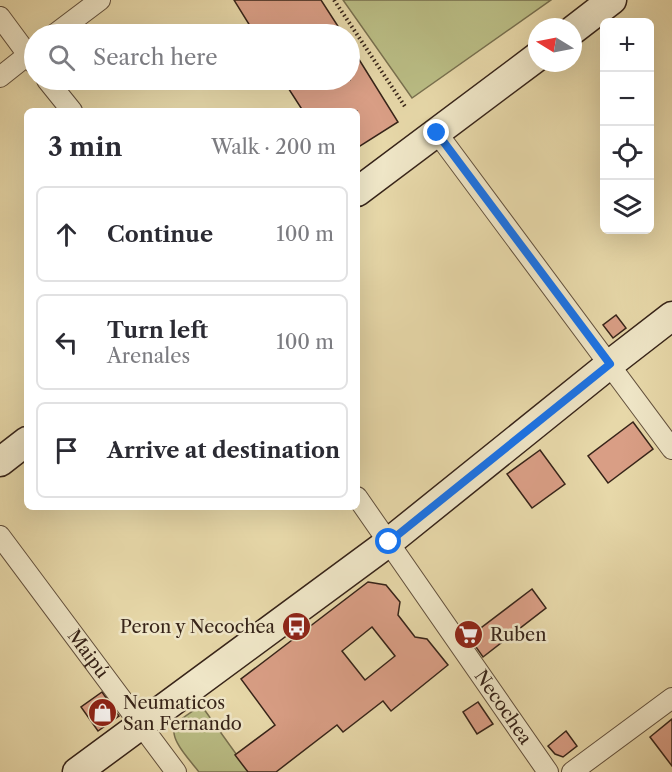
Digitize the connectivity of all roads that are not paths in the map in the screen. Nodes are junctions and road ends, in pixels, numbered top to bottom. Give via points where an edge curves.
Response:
1 (100, 0) edge
2 (612, 0) edge
3 (0, 17) edge
4 (582, 23) edge
5 (68, 24) edge
6 (24, 46) edge
7 (24, 61) edge
8 (528, 64) edge
9 (0, 77) edge
10 (55, 90) edge
11 (70, 108) edge
12 (437, 133) junction
13 (360, 190) edge
14 (672, 316) edge
15 (610, 364) junction
16 (24, 443) edge
17 (672, 449) edge
18 (0, 462) edge
19 (360, 500) edge
20 (0, 537) edge
21 (389, 542) junction
22 (672, 699) edge
23 (140, 724) junction
24 (77, 772) edge
25 (176, 772) edge
26 (548, 772) edge
27 (572, 772) edge

1 - 5 street
2 - 4 main road
3 - 6 street
7 - 9 street
8 - 12 main road
10 - 11 street
12 - 13 main road
12 - 15 street
14 - 15 main road
15 - 17 street
15 - 21 main road
16 - 18 main road
19 - 21 street, Necochea
20 - 23 street, Maipú
21 - 23 main road
21 - 26 street, Necochea
22 - 27 street
23 - 24 main road
23 - 25 street, Maipú

